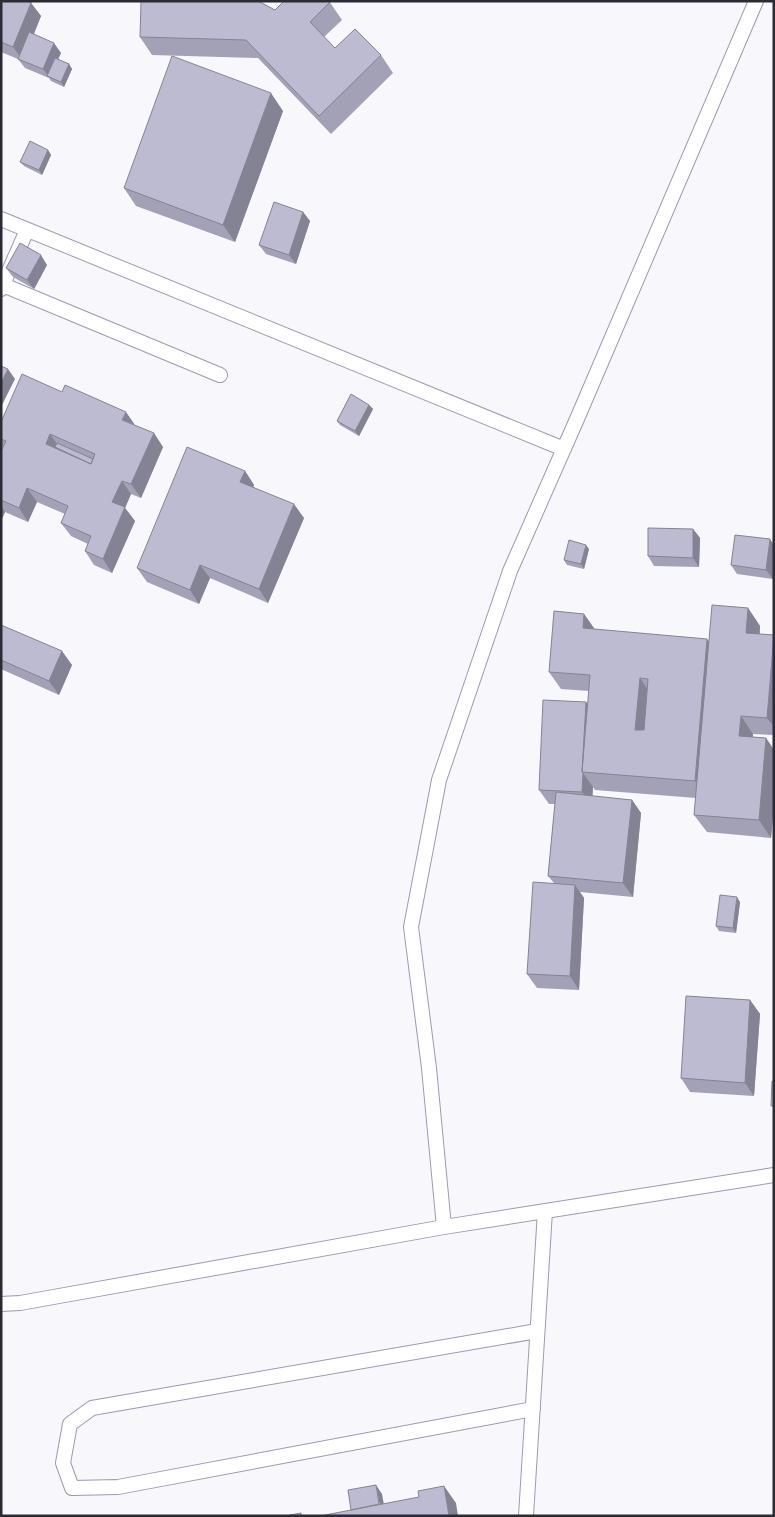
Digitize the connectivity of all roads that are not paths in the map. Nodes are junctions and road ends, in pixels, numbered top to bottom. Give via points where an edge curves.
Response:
1 (756, 1) edge
2 (1, 218) edge
3 (27, 230) junction
4 (2, 287) edge
5 (220, 375) dead end
6 (564, 449) junction
7 (774, 1175) edge
8 (545, 1212) junction
9 (444, 1227) junction
10 (1, 1304) edge
11 (537, 1331) junction
12 (533, 1409) junction
13 (526, 1516) edge

1 - 6 lane
2 - 3 lane
3 - 4 lane
3 - 6 lane
4 - 5 lane
6 - 9 lane via 510,571 439,780 411,927
7 - 8 lane
8 - 9 lane
8 - 11 lane
9 - 10 lane
11 - 12 lane
11 - 12 lane via 92,1408 70,1424 63,1463 72,1488 118,1487
12 - 13 lane

